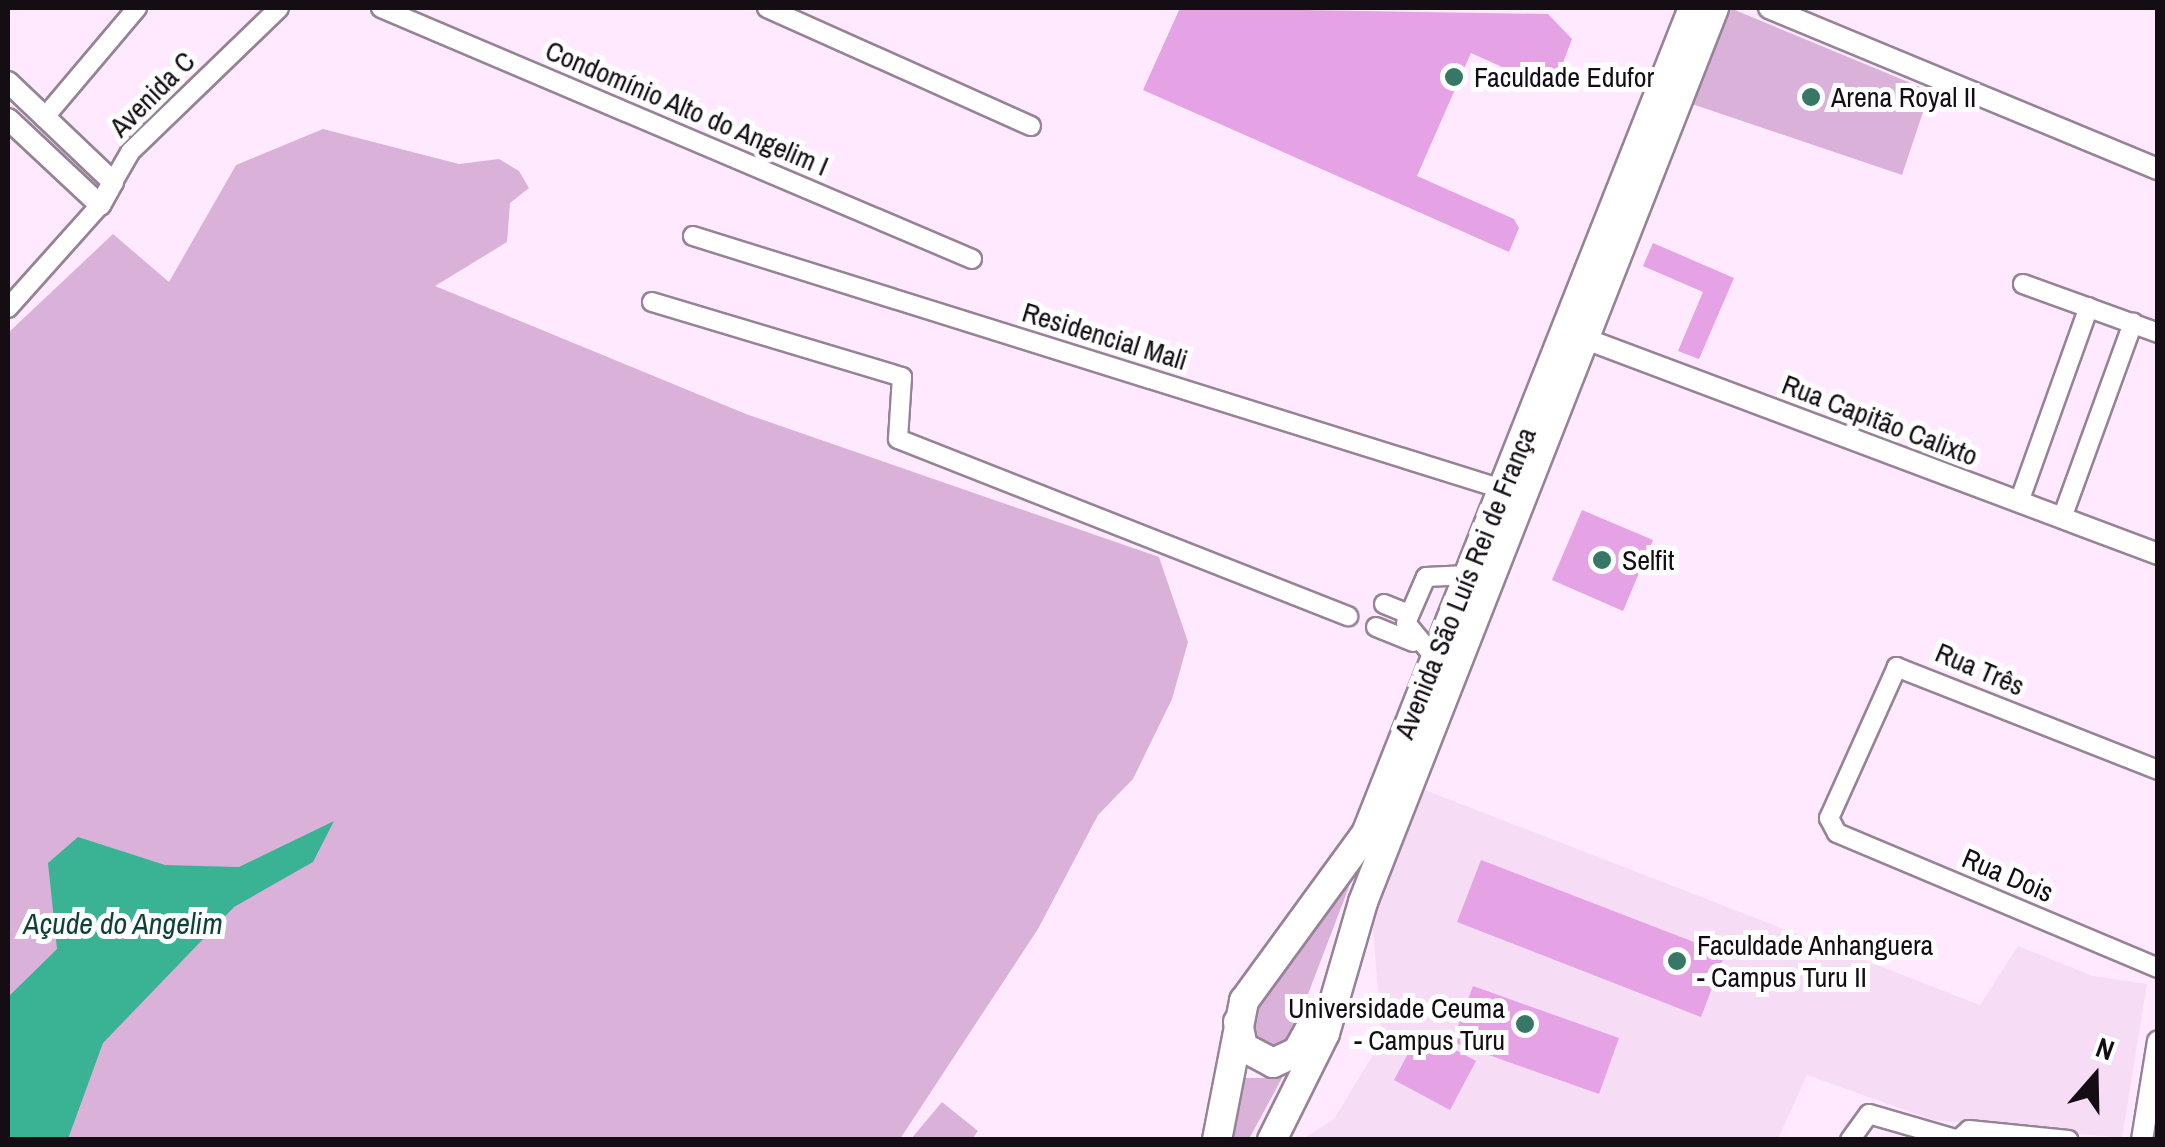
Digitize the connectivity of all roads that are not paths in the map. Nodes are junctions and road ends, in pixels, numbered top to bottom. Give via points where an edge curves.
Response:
1 (137, 8) edge
2 (279, 8) edge
3 (381, 8) edge
4 (767, 8) edge
5 (1693, 8) edge
6 (1714, 8) edge
7 (1770, 8) edge
8 (8, 82) edge
9 (44, 118) junction
10 (8, 119) edge
11 (1031, 126) dead end
12 (2158, 169) edge
13 (113, 182) junction
14 (100, 205) junction
15 (692, 236) dead end
16 (972, 260) dead end
17 (2023, 284) dead end
18 (652, 302) dead end
19 (8, 308) edge
20 (2089, 308) junction
21 (2133, 324) junction
22 (2158, 332) edge
23 (1583, 338) junction
24 (1502, 490) junction
25 (2019, 502) junction
26 (2062, 518) junction
27 (2158, 554) edge
28 (1468, 576) junction
29 (1384, 604) dead end
30 (1409, 614) junction
31 (1348, 616) dead end
32 (1376, 627) dead end
33 (1425, 650) junction
34 (2158, 770) edge
35 (1837, 834) joint
36 (1354, 936) junction
37 (2158, 968) edge
38 (1238, 1016) junction
39 (2158, 1041) edge
40 (2148, 1132) edge
41 (1217, 1140) edge
42 (1272, 1140) edge
43 (1850, 1140) edge
44 (1958, 1140) edge
45 (2069, 1140) edge

1 - 9 street
2 - 13 street, Avenida C via 130,152
3 - 16 street, Condomínio Alto do Angelim I
4 - 11 street
5 - 24 main road, Avenida São Luís Rei de França
6 - 23 main road, Avenida São Luís Rei de França
7 - 12 street
8 - 9 street, Avenida C
9 - 13 street, Avenida C
10 - 14 street
13 - 14 street, Avenida C
14 - 19 street
15 - 24 street, Residencial Mali
17 - 20 street
18 - 31 street via 902,377 908,386 898,439
20 - 21 street
20 - 25 street
21 - 22 street
21 - 26 street
23 - 25 street, Rua Capitão Calixto
23 - 36 main road, Avenida São Luís Rei de França
24 - 28 main road, Avenida São Luís Rei de França
25 - 26 street, Rua Capitão Calixto
26 - 27 street, Rua Capitão Calixto
28 - 30 street via 1426,577
28 - 33 main road, Avenida São Luís Rei de França
29 - 30 street
30 - 33 street
32 - 33 street
33 - 38 main road, Avenida São Luís Rei de França via 1358,849 1269,958
34 - 35 street, Rua Três via 1897,666 1831,810
35 - 37 street, Rua Dois
36 - 38 main road via 1291,1057 1273,1063 1248,1054
36 - 42 main road, Avenida São Luís Rei de França via 1325,1034
38 - 41 main road, Avenida São Luís Rei de França
39 - 40 street
43 - 44 street via 1869,1114
44 - 45 street via 1969,1130

